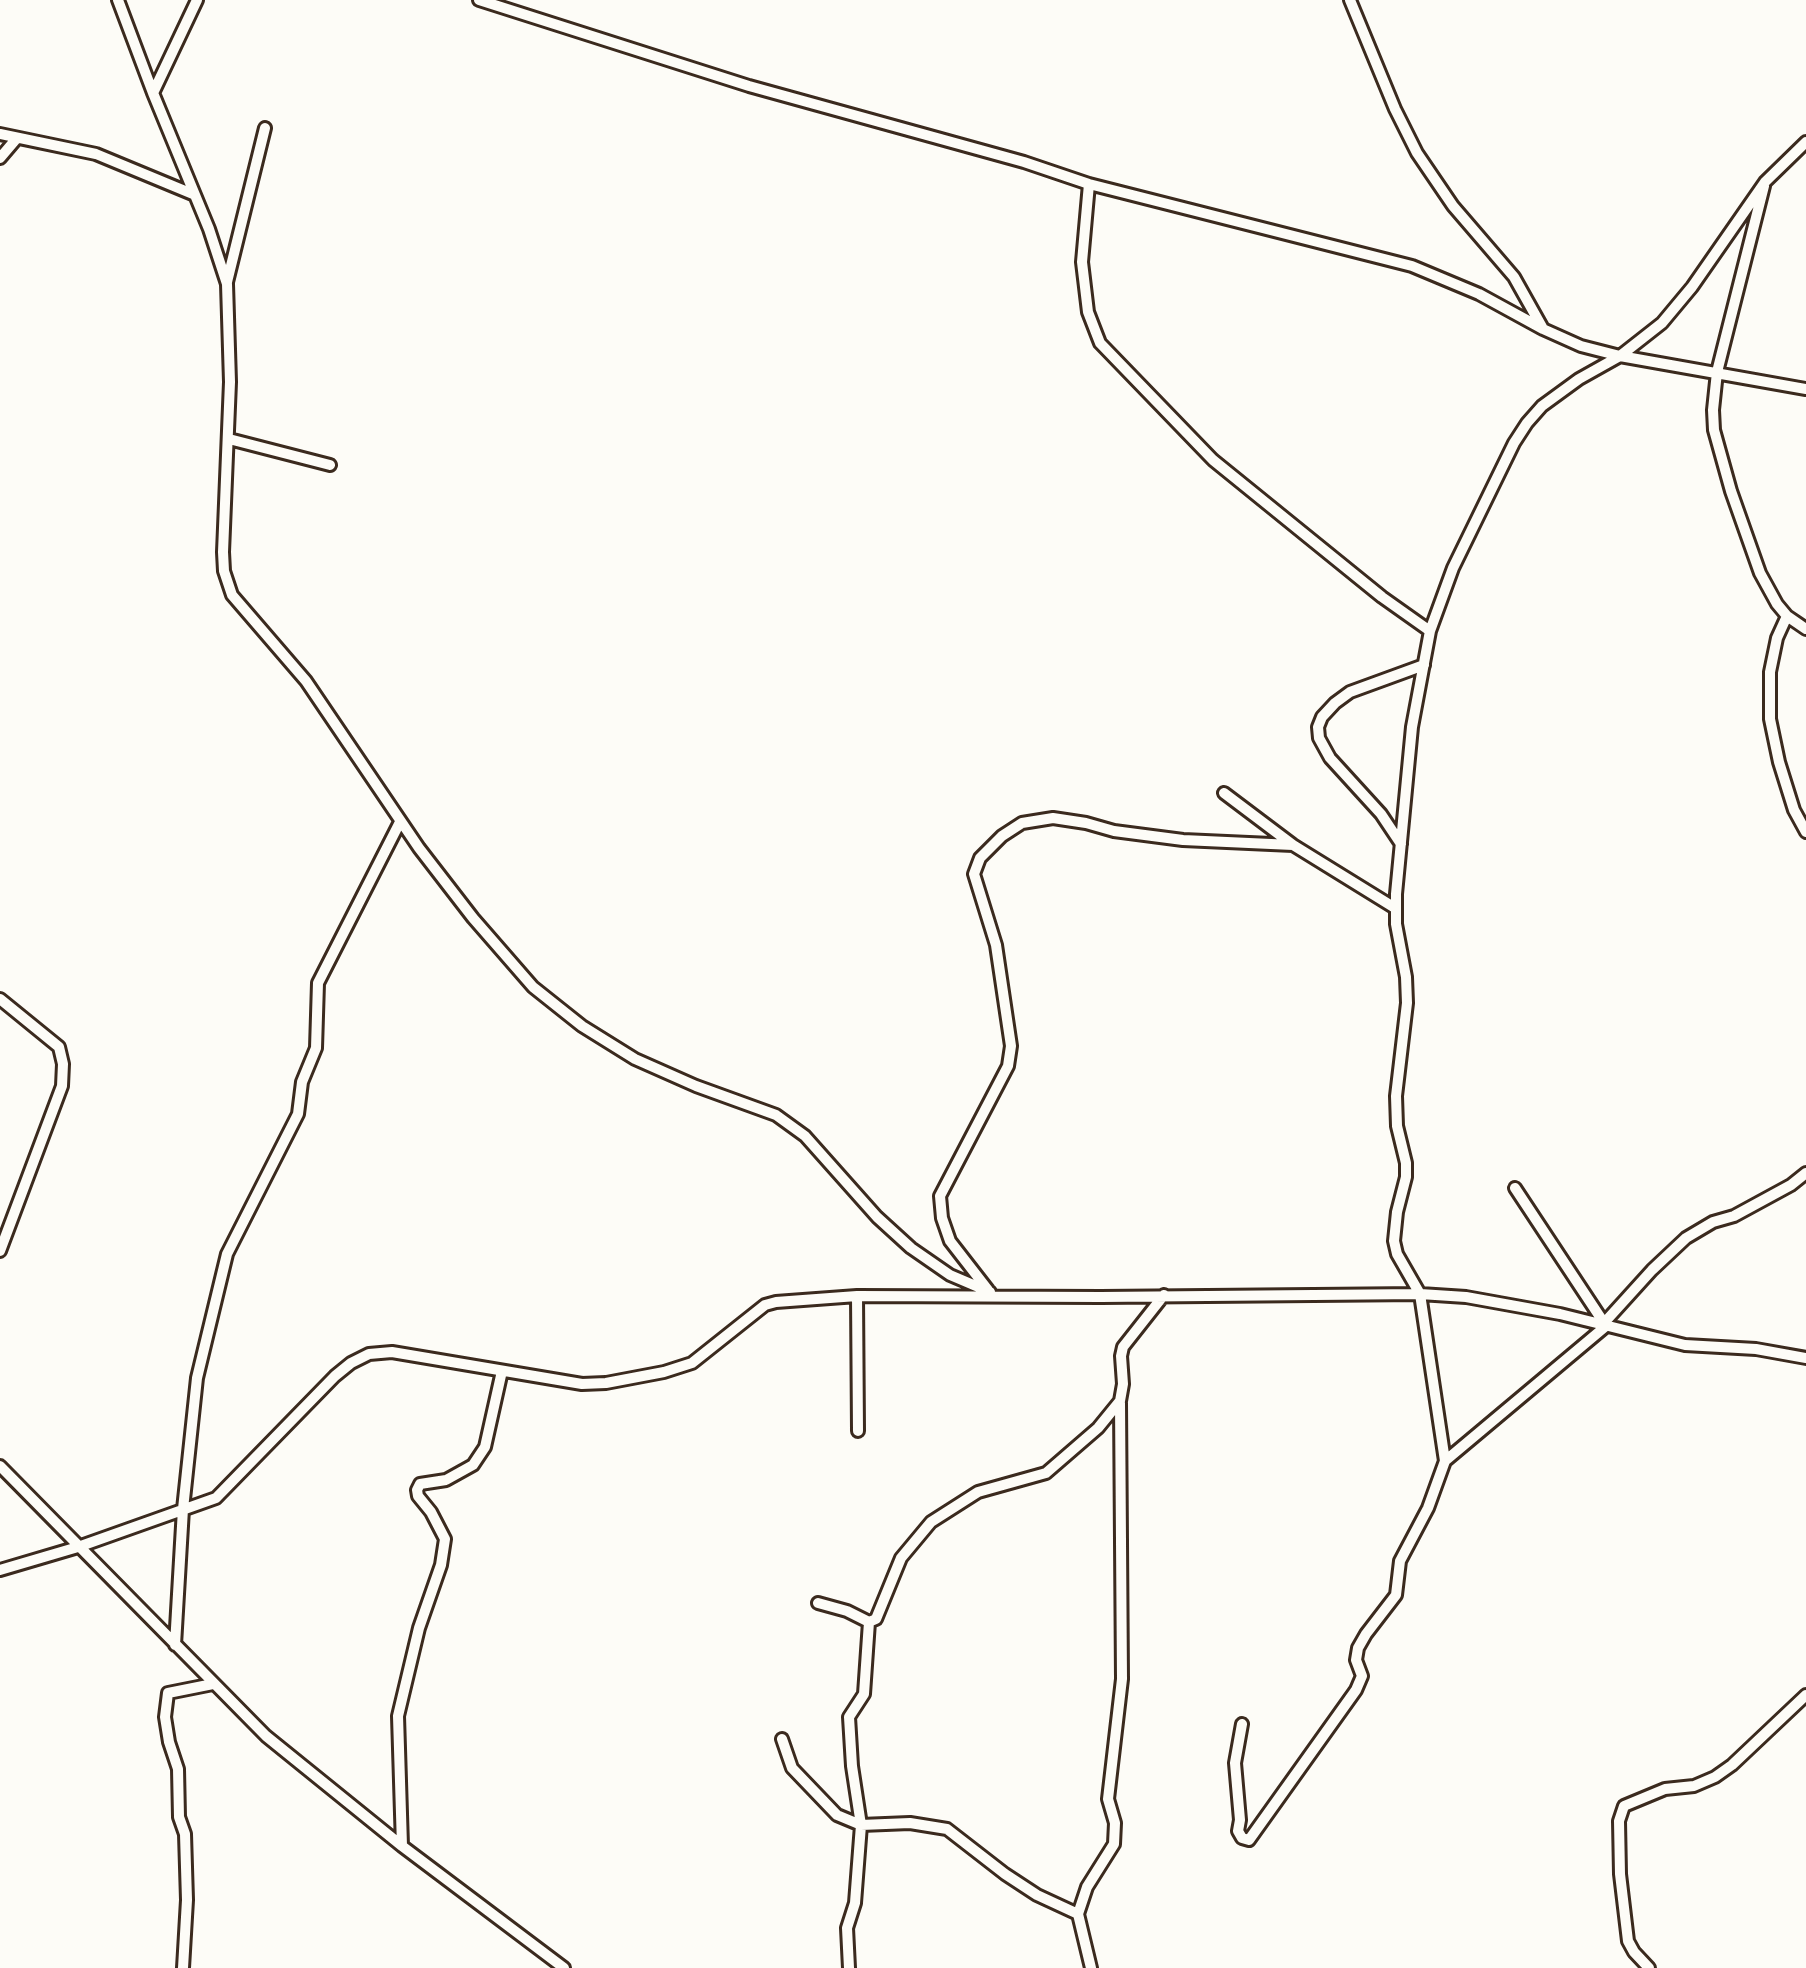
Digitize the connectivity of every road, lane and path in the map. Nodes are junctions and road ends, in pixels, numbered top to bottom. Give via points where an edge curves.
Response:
1 (118, 0) edge
2 (197, 0) edge
3 (479, 0) edge
4 (1350, 0) edge
5 (153, 93) junction
6 (265, 128) dead end
7 (0, 134) edge
8 (17, 138) junction
9 (1806, 142) edge
10 (0, 158) edge
11 (1765, 182) junction
12 (1089, 184) junction
13 (195, 195) junction
14 (227, 284) junction
15 (1543, 329) junction
16 (1620, 356) junction
17 (1717, 372) junction
18 (1806, 389) edge
19 (229, 439) junction
20 (330, 465) dead end
21 (1787, 616) junction
22 (1806, 629) edge
23 (1430, 631) junction
24 (1424, 665) junction
25 (1224, 793) dead end
26 (400, 822) junction
27 (1806, 832) edge
28 (1401, 844) junction
29 (1293, 845) junction
30 (1395, 908) junction
31 (0, 999) edge
32 (1806, 1173) edge
33 (1515, 1188) dead end
34 (0, 1251) edge
35 (1420, 1294) junction
36 (994, 1295) junction
37 (1164, 1295) junction
38 (857, 1296) junction
39 (1605, 1324) junction
40 (1806, 1358) edge
41 (502, 1371) junction
42 (1120, 1401) junction
43 (858, 1431) dead end
44 (1445, 1461) junction
45 (0, 1466) edge
46 (183, 1509) junction
47 (78, 1547) junction
48 (0, 1570) edge
49 (818, 1603) dead end
50 (869, 1622) junction
51 (175, 1645) junction
52 (213, 1684) junction
53 (1806, 1695) edge
54 (1242, 1724) dead end
55 (782, 1739) dead end
56 (861, 1825) junction
57 (402, 1846) junction
58 (1078, 1914) junction
59 (183, 1968) edge
60 (564, 1968) edge
61 (849, 1968) edge
62 (1091, 1968) edge
63 (1649, 1968) edge

1 - 5 street
2 - 5 street
3 - 12 street via 749,86
4 - 15 street via 1417,153 1453,206 1514,277
5 - 13 street
6 - 14 street
7 - 8 street
8 - 10 street
8 - 13 street via 96,154
9 - 11 street
11 - 16 street via 1682,299 1662,323
11 - 17 street
12 - 15 street via 1412,266
12 - 23 street via 1082,262 1088,312 1100,343 1213,460
13 - 14 street
14 - 19 street
15 - 16 street
16 - 17 street
16 - 23 street via 1542,406 1520,433 1453,568
17 - 18 street
17 - 21 street via 1714,430 1731,491 1760,573
19 - 20 street
19 - 26 street via 223,552 232,595 306,681
21 - 22 street
21 - 27 street via 1770,672 1770,719 1786,786
23 - 24 street
24 - 28 street via 1412,727
24 - 28 street via 1350,692 1318,727 1330,758
25 - 29 street
26 - 36 street via 524,978 582,1026 635,1059 776,1115 805,1136 911,1248 950,1275
26 - 46 street via 318,983 316,1048 302,1082 298,1114 227,1254 197,1378
28 - 30 street
29 - 30 street
29 - 36 street via 1183,840 1053,818 1022,823 980,858 974,874 996,945 1011,1046 1008,1066 940,1196 950,1241
30 - 35 street via 1407,1003 1396,1096 1406,1177 1394,1241
31 - 34 street via 59,1047 63,1064 62,1086
32 - 39 street via 1686,1238
33 - 39 street
35 - 37 street
35 - 39 street via 1513,1304
35 - 44 street
36 - 37 street
36 - 38 street
37 - 42 street via 1123,1347
38 - 41 street via 771,1303 692,1363 631,1379 582,1384
38 - 43 street
39 - 40 street via 1685,1345
39 - 44 street
41 - 46 street via 392,1352 369,1354 335,1376 216,1498
41 - 57 street via 485,1447 473,1465 446,1480 420,1484 417,1490 445,1539 398,1716
42 - 50 street via 1098,1428 1046,1473 978,1492 931,1522 901,1558 881,1611
42 - 58 street via 1122,1679 1108,1799 1114,1844 1087,1887
44 - 54 street via 1400,1561 1396,1595 1358,1648 1362,1676 1356,1690 1249,1840 1238,1831 1235,1763
45 - 47 street
46 - 47 street
46 - 51 street
47 - 48 street
47 - 51 street
49 - 50 street
50 - 56 street via 864,1694 849,1717
51 - 52 street
52 - 57 street via 266,1736
52 - 59 street via 168,1693 165,1717 178,1769 179,1817 185,1834
53 - 63 street via 1715,1777 1624,1806 1619,1821 1620,1874 1628,1941
55 - 56 street via 792,1768 816,1796 837,1815
56 - 58 street via 910,1823 947,1829 1037,1895
56 - 61 street via 855,1903 847,1928
57 - 60 street
58 - 62 street

